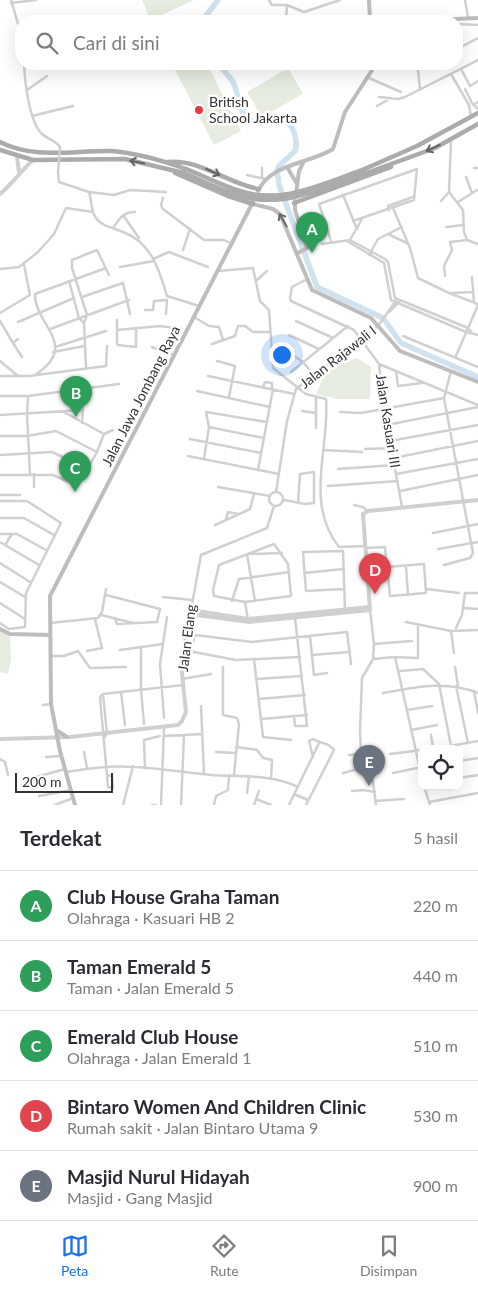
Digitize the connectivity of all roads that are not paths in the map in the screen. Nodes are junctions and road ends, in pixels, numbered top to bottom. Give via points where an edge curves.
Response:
1 (36, 0) edge
2 (269, 0) edge
3 (340, 0) edge
4 (369, 0) edge
5 (465, 0) edge
6 (11, 2) edge
7 (287, 5) junction
8 (15, 15) edge
9 (286, 15) edge
10 (370, 15) edge
11 (463, 17) edge
12 (468, 17) junction
13 (478, 18) edge
14 (463, 24) edge
15 (478, 25) edge
16 (478, 38) edge
17 (463, 46) edge
18 (478, 60) edge
19 (463, 68) edge
20 (25, 70) edge
21 (373, 70) edge
22 (418, 70) edge
23 (459, 70) edge
24 (462, 70) edge
25 (451, 74) junction
26 (48, 76) dead end
27 (369, 78) junction
28 (478, 81) edge
29 (470, 86) junction
30 (463, 89) junction
31 (27, 90) junction
32 (420, 90) junction
33 (401, 92) dead end
34 (379, 97) dead end
35 (391, 98) junction
36 (478, 102) edge
37 (471, 104) junction
38 (73, 106) dead end
39 (377, 106) dead end
40 (478, 111) edge
41 (32, 116) junction
42 (471, 116) junction
43 (478, 124) edge
44 (471, 128) junction
45 (478, 130) edge
46 (451, 140) junction
47 (0, 142) edge
48 (415, 147) junction
49 (0, 150) edge
50 (419, 155) junction
51 (17, 157) junction
52 (33, 160) junction
53 (167, 162) junction
54 (303, 162) junction
55 (398, 162) junction
56 (286, 167) junction
57 (262, 168) dead end
58 (168, 169) junction
59 (185, 171) junction
60 (19, 172) junction
61 (360, 173) junction
62 (247, 175) dead end
63 (466, 177) dead end
64 (264, 179) junction
65 (297, 186) junction
66 (259, 189) junction
67 (477, 190) edge
68 (89, 192) junction
69 (166, 192) dead end
70 (449, 192) junction
71 (472, 193) junction
72 (0, 194) edge
73 (343, 195) junction
74 (413, 196) junction
75 (163, 198) dead end
76 (441, 201) dead end
77 (458, 202) junction
78 (294, 203) junction
79 (253, 204) junction
80 (394, 208) junction
81 (389, 210) junction
82 (93, 212) junction
83 (134, 212) dead end
84 (123, 215) junction
85 (363, 218) junction
86 (353, 221) junction
87 (464, 225) junction
88 (402, 227) junction
89 (446, 227) dead end
90 (113, 228) junction
91 (190, 229) junction
92 (356, 229) junction
93 (389, 234) junction
94 (140, 240) junction
95 (467, 240) junction
96 (331, 241) junction
97 (348, 241) junction
98 (232, 244) junction
99 (322, 244) dead end
100 (408, 244) junction
101 (478, 244) edge
102 (183, 250) dead end
103 (299, 253) junction
104 (370, 253) junction
105 (154, 260) junction
106 (24, 265) junction
107 (120, 267) dead end
108 (208, 267) dead end
109 (106, 268) junction
110 (0, 269) edge
111 (218, 271) junction
112 (267, 271) dead end
113 (109, 275) dead end
114 (445, 276) dead end
115 (472, 277) dead end
116 (75, 279) junction
117 (307, 280) junction
118 (69, 281) junction
119 (256, 281) junction
120 (473, 292) junction
121 (449, 293) junction
122 (82, 297) junction
123 (74, 298) junction
124 (167, 298) junction
125 (129, 300) junction
126 (397, 301) junction
127 (474, 302) junction
128 (478, 304) edge
129 (200, 306) junction
130 (146, 310) dead end
131 (39, 311) junction
132 (0, 313) edge
133 (130, 314) dead end
134 (166, 314) dead end
135 (87, 316) junction
136 (194, 317) junction
137 (79, 318) junction
138 (117, 320) dead end
139 (0, 321) edge
140 (296, 321) dead end
141 (18, 322) dead end
142 (84, 323) junction
143 (348, 326) junction
144 (378, 326) junction
145 (136, 328) junction
146 (468, 328) junction
147 (50, 329) junction
148 (117, 330) junction
149 (106, 331) dead end
150 (187, 331) junction
151 (270, 332) junction
152 (466, 332) junction
153 (472, 333) junction
154 (289, 335) dead end
155 (478, 335) edge
156 (403, 336) dead end
157 (84, 338) junction
158 (333, 338) junction
159 (18, 339) dead end
160 (223, 340) junction
161 (361, 340) junction
162 (13, 342) junction
163 (212, 344) dead end
164 (85, 346) junction
165 (107, 346) dead end
166 (55, 347) junction
167 (152, 348) dead end
168 (320, 350) junction
169 (54, 352) junction
170 (291, 354) dead end
171 (175, 355) junction
172 (22, 357) dead end
173 (455, 358) junction
174 (0, 361) edge
175 (217, 361) dead end
176 (303, 362) junction
177 (379, 364) junction
178 (478, 367) edge
179 (86, 368) junction
180 (291, 372) dead end
181 (396, 372) junction
182 (451, 372) junction
183 (35, 375) junction
184 (0, 376) edge
185 (18, 376) junction
186 (208, 376) dead end
187 (315, 376) junction
188 (232, 380) junction
189 (423, 382) junction
190 (478, 382) edge
191 (118, 384) dead end
192 (263, 387) junction
193 (84, 389) junction
194 (273, 389) junction
195 (296, 389) junction
196 (197, 391) dead end
197 (444, 392) junction
198 (294, 394) junction
199 (0, 396) edge
200 (28, 396) junction
201 (229, 397) junction
202 (316, 397) junction
203 (444, 398) junction
204 (478, 406) edge
205 (270, 407) junction
206 (384, 409) junction
207 (83, 410) junction
208 (302, 411) dead end
209 (62, 412) junction
210 (340, 412) dead end
211 (316, 413) junction
212 (447, 413) junction
213 (0, 415) edge
214 (27, 415) junction
215 (267, 422) junction
216 (82, 423) junction
217 (387, 425) junction
218 (478, 425) edge
219 (209, 427) junction
220 (316, 428) dead end
221 (450, 429) junction
222 (113, 430) dead end
223 (104, 434) junction
224 (0, 436) edge
225 (27, 436) junction
226 (264, 438) junction
227 (190, 439) dead end
228 (207, 442) junction
229 (390, 442) junction
230 (478, 442) edge
231 (454, 446) junction
232 (392, 448) junction
233 (365, 449) dead end
234 (323, 450) junction
235 (97, 452) junction
236 (362, 452) dead end
237 (261, 453) junction
238 (29, 454) junction
239 (0, 455) edge
240 (188, 456) dead end
241 (394, 458) junction
242 (204, 459) junction
243 (478, 459) edge
244 (457, 463) junction
245 (395, 465) junction
246 (88, 469) junction
247 (338, 469) dead end
248 (258, 470) junction
249 (32, 474) junction
250 (279, 474) junction
251 (396, 474) junction
252 (0, 475) edge
253 (478, 475) edge
254 (460, 479) junction
255 (398, 481) junction
256 (328, 486) dead end
257 (34, 487) dead end
258 (218, 487) dead end
259 (400, 490) junction
260 (276, 492) junction
261 (254, 494) junction
262 (0, 495) edge
263 (20, 495) dead end
264 (270, 496) junction
265 (284, 500) junction
266 (478, 500) edge
267 (0, 501) edge
268 (465, 502) junction
269 (298, 503) junction
270 (354, 505) dead end
271 (274, 506) junction
272 (363, 507) junction
273 (402, 507) junction
274 (368, 511) junction
275 (240, 514) junction
276 (363, 514) junction
277 (0, 518) edge
278 (226, 519) junction
279 (478, 524) edge
280 (215, 525) dead end
281 (470, 526) junction
282 (433, 533) dead end
283 (0, 534) edge
284 (12, 534) junction
285 (54, 535) junction
286 (0, 542) edge
287 (478, 542) edge
288 (473, 543) junction
289 (5, 545) junction
290 (365, 547) junction
291 (438, 549) dead end
292 (46, 550) junction
293 (282, 553) junction
294 (248, 554) junction
295 (0, 563) edge
296 (444, 565) dead end
297 (39, 566) junction
298 (406, 566) junction
299 (387, 567) junction
300 (343, 569) junction
301 (289, 572) junction
302 (304, 573) junction
303 (251, 576) junction
304 (0, 582) edge
305 (31, 582) junction
306 (106, 589) dead end
307 (344, 589) junction
308 (427, 589) junction
309 (459, 593) dead end
310 (478, 593) edge
311 (106, 595) junction
312 (408, 595) junction
313 (26, 597) junction
314 (163, 597) dead end
315 (192, 600) junction
316 (232, 601) junction
317 (255, 601) junction
318 (245, 602) junction
319 (0, 603) edge
320 (464, 608) junction
321 (370, 609) junction
322 (478, 609) edge
323 (346, 611) junction
324 (191, 612) junction
325 (101, 615) junction
326 (167, 617) dead end
327 (95, 618) junction
328 (25, 619) junction
329 (296, 619) junction
330 (246, 620) junction
331 (406, 622) dead end
332 (0, 623) edge
333 (50, 623) junction
334 (418, 624) junction
335 (0, 629) edge
336 (453, 630) junction
337 (478, 630) edge
338 (50, 636) junction
339 (310, 636) junction
340 (298, 638) junction
341 (412, 641) dead end
342 (163, 644) junction
343 (374, 644) junction
344 (141, 647) junction
345 (120, 650) dead end
346 (87, 651) dead end
347 (350, 652) junction
348 (454, 653) dead end
349 (312, 655) junction
350 (50, 656) junction
351 (395, 656) junction
352 (300, 657) junction
353 (373, 659) junction
354 (254, 660) junction
355 (351, 664) dead end
356 (126, 666) dead end
357 (223, 667) dead end
358 (456, 668) dead end
359 (400, 671) junction
360 (327, 673) dead end
361 (211, 674) dead end
362 (303, 676) junction
363 (182, 679) junction
364 (256, 679) junction
365 (439, 684) junction
366 (183, 685) junction
367 (457, 686) junction
368 (161, 688) junction
369 (403, 689) junction
370 (141, 690) junction
371 (474, 691) junction
372 (121, 692) junction
373 (383, 693) dead end
374 (478, 693) edge
375 (305, 695) junction
376 (259, 699) junction
377 (43, 704) dead end
378 (51, 704) junction
379 (201, 706) dead end
380 (432, 706) dead end
381 (407, 710) junction
382 (478, 713) edge
383 (307, 715) junction
384 (294, 716) junction
385 (164, 718) dead end
386 (262, 719) junction
387 (144, 724) dead end
388 (125, 725) dead end
389 (437, 725) dead end
390 (164, 728) junction
391 (56, 730) junction
392 (411, 730) junction
393 (202, 734) junction
394 (105, 735) junction
395 (184, 735) junction
396 (431, 735) dead end
397 (162, 736) junction
398 (57, 737) junction
399 (67, 737) junction
400 (0, 740) edge
401 (291, 740) dead end
402 (478, 741) edge
403 (320, 743) junction
404 (468, 743) junction
405 (432, 745) edge
406 (451, 745) edge
407 (457, 745) edge
408 (236, 747) junction
409 (418, 750) edge
410 (414, 751) junction
411 (84, 752) dead end
412 (216, 752) dead end
413 (235, 754) junction
414 (362, 754) junction
415 (390, 754) dead end
416 (349, 755) dead end
417 (61, 756) junction
418 (313, 756) junction
419 (46, 757) dead end
420 (478, 758) edge
421 (0, 759) edge
422 (463, 760) edge
423 (418, 762) edge
424 (133, 766) junction
425 (366, 766) junction
426 (105, 767) junction
427 (88, 768) junction
428 (145, 768) junction
429 (418, 768) edge
430 (164, 770) junction
431 (66, 771) junction
432 (184, 772) junction
433 (344, 773) dead end
434 (392, 773) dead end
435 (204, 774) junction
436 (8, 775) dead end
437 (107, 775) junction
438 (229, 775) junction
439 (234, 775) junction
440 (478, 775) edge
441 (249, 776) junction
442 (463, 777) edge
443 (29, 779) dead end
444 (271, 779) junction
445 (296, 786) junction
446 (71, 790) junction
447 (425, 790) edge
448 (259, 791) dead end
449 (352, 791) dead end
450 (375, 792) junction
451 (247, 793) dead end
452 (478, 793) edge
453 (294, 794) junction
454 (39, 796) dead end
455 (73, 798) junction
456 (256, 799) junction
457 (404, 799) dead end
458 (308, 800) junction
459 (376, 801) junction
460 (152, 804) edge
461 (429, 804) edge
462 (55, 805) edge
463 (75, 805) edge
464 (123, 805) edge
465 (156, 805) edge
466 (161, 805) edge
467 (181, 805) edge
468 (214, 805) edge
469 (254, 805) edge
470 (271, 805) edge
471 (289, 805) edge
472 (306, 805) edge
473 (376, 805) edge

1 - 6 street
2 - 7 street via 272,5
3 - 7 street via 304,12
4 - 10 main road
5 - 12 street
6 - 8 street
7 - 9 street
11 - 12 main road
12 - 13 main road
14 - 15 street
16 - 17 street
18 - 19 street
20 - 31 street
21 - 27 main road, Jalan Jawa Jombang Raya
22 - 32 street
23 - 25 street
24 - 29 street
25 - 30 street
25 - 32 street
26 - 31 street
27 - 33 street
27 - 54 main road, Jalan Jawa Jombang Raya via 345,112 332,149
28 - 29 street
29 - 30 street
30 - 37 street
31 - 41 street
32 - 35 street via 402,98
34 - 35 street
35 - 39 street
36 - 37 street
37 - 40 street
37 - 42 street
38 - 41 street
40 - 42 main road
41 - 68 street, bridge via 40,132 59,144 60,182
42 - 48 main road
43 - 44 main road
44 - 45 street
44 - 46 main road
46 -> 50 main road
46 - 70 street
47 - 53 main road via 15,149 40,153 112,152
48 - 50 main road via 413,152
48 - 61 main road
49 - 51 main road
50 - 55 main road
51 - 52 main road
51 - 60 street
58 -> 52 main road via 113,158
52 - 60 street
53 - 59 main road
53 -> 66 main road via 191,164
54 - 56 main road, Jalan Jawa Jombang Raya
54 - 65 main road
55 - 61 main road
55 - 78 main road via 377,174
56 - 64 main road, Jalan Jawa Jombang Raya
56 - 65 main road
57 - 64 street
58 - 59 main road
58 - 79 main road
59 - 61 main road, bridge via 241,196 270,200 295,198
60 - 72 street via 12,184
62 - 64 street
63 - 71 street
64 - 66 main road, Jalan Jawa Jombang Raya
65 - 78 main road
66 - 79 main road, Jalan Jawa Jombang Raya
67 - 71 street
68 - 69 street via 114,195 130,190
68 - 82 street
70 - 76 street
70 - 77 street
71 - 77 street
73 - 74 street via 416,168 418,174
73 - 86 street
73 - 96 street via 318,205
74 - 80 street via 414,200
74 - 81 street via 388,206
75 - 91 street via 162,207
77 - 87 street via 465,216
78 - 103 main road via 306,249
79 - 98 main road, Jalan Jawa Jombang Raya
103 -> 79 main road via 280,214
80 - 81 street
80 - 88 street
81 - 85 street
82 - 90 street via 99,221
82 - 106 street via 66,208 48,242
83 - 84 street
84 - 90 street
84 - 94 street
85 - 86 street
85 - 92 street
86 - 92 street
87 - 89 street
87 - 95 street
88 - 93 street
88 - 100 street
90 - 94 street
91 - 98 street via 204,240 224,240
91 - 102 street
92 - 97 street
93 - 100 street
93 - 104 street via 378,239
94 - 105 street
95 - 101 street
95 - 114 street via 450,242 452,250 444,266
96 - 97 street
96 - 99 street
97 - 104 street
98 - 111 main road, Jalan Jawa Jombang Raya
100 - 121 street via 418,278
103 - 117 main road
104 - 126 street via 384,262 390,298
105 - 107 street
105 - 108 street via 169,252
105 - 124 street
106 - 110 street
106 - 132 street via 30,295
109 - 113 street
109 - 116 street
109 - 116 street via 99,251 95,250 72,260
111 - 119 street via 251,268
111 - 129 main road, Jalan Jawa Jombang Raya
112 - 119 street
115 - 120 street
116 - 118 street
116 - 122 street
117 - 143 street via 292,287 292,301
117 - 144 main road via 314,292 371,318
118 - 123 street
118 - 131 street via 35,294
119 - 151 street via 260,301 269,310
120 - 121 street
120 - 127 street
121 - 127 street
122 - 125 street via 123,283
122 - 135 street
123 - 131 street
123 - 137 street
124 - 129 street
124 - 130 street via 154,301 153,310
124 - 134 street
125 - 133 street
125 - 135 street
126 - 144 street, Jalan Rajawali I
126 - 146 street
126 - 152 street
127 - 128 street
128 - 146 street
129 - 136 main road, Jalan Jawa Jombang Raya
131 - 141 street
131 - 147 street
135 - 137 street
135 - 142 street
136 - 150 main road, Jalan Jawa Jombang Raya
136 - 160 street via 209,326 219,327
137 - 142 street
137 - 147 street
138 - 148 street
139 - 162 street
140 - 158 street
142 - 157 street
143 - 158 street
143 - 161 street, Jalan Kasuari III
144 - 161 street, Jalan Rajawali I
144 - 182 main road via 400,351
145 - 148 street
145 - 148 street via 136,346 117,344
145 - 150 street via 166,326
146 - 152 street
146 - 153 street
147 - 166 street
149 - 157 street
150 - 171 main road, Jalan Jawa Jombang Raya
151 - 160 street via 253,332 245,326 238,326 235,336
151 - 195 street via 273,368
152 - 153 street
152 - 173 street
153 - 155 street
154 - 168 street
156 - 173 street
157 - 164 street
157 - 166 street
158 - 168 street
159 - 162 street
160 - 163 street
161 - 177 street, Jalan Kasuari III
161 - 187 street, Jalan Rajawali I
162 - 172 street
164 - 169 street
164 - 179 street
165 - 179 street via 106,366
166 - 169 street
167 - 171 street
168 - 176 street
169 - 183 street
170 - 176 street
171 - 333 main road, Jalan Jawa Jombang Raya via 50,596
173 - 178 street
174 - 185 street
175 - 188 street via 234,365
176 - 180 street
176 - 187 street
177 - 181 street
177 - 206 street, Jalan Kasuari III
179 - 183 street
181 - 189 street
181 - 189 street via 398,386
182 - 190 main road
182 - 197 street
183 - 185 street
184 - 185 street
186 - 188 street
187 - 195 street, Jalan Rajawali I
188 - 192 street
188 - 201 street
189 - 197 street
191 - 193 street
192 - 194 street
192 - 194 street via 265,382 272,383
193 - 200 street
193 - 207 street
194 - 198 street
194 - 205 street
195 - 198 street, Jalan Rajawali I
195 - 202 street
196 - 201 street
197 - 203 street
197 - 204 street
198 - 250 street, Jalan Rajawali I
199 - 200 street
200 - 214 street
201 - 205 street
202 - 211 street
202 - 234 street via 327,400
203 - 206 street
203 - 212 street
204 - 212 street
205 - 215 street
206 - 210 street
206 - 217 street, Jalan Kasuari III
207 - 209 street
207 - 216 street
208 - 211 street
209 - 214 street
209 - 216 street
211 - 220 street
212 - 217 street
212 - 221 street
213 - 214 street
214 - 225 street
215 - 219 street via 208,411 205,414
215 - 226 street
216 - 223 street
217 - 229 street, Jalan Kasuari III
218 - 221 street
219 - 226 street
219 - 228 street
221 - 229 street
221 - 231 street
222 - 223 street
223 - 235 street
224 - 225 street
225 - 235 street via 56,431
225 - 238 street
226 - 237 street
227 - 228 street
228 - 237 street
228 - 242 street
229 - 232 street, Jalan Kasuari III
230 - 231 street
231 - 241 street
231 - 244 street
232 - 233 street
232 - 241 street, Jalan Kasuari III
234 - 236 street
234 - 290 street via 320,502 331,535 339,547
235 - 246 street
237 - 248 street
238 - 239 street
238 - 246 street via 52,452
238 - 249 street
240 - 242 street
241 - 245 street, Jalan Kasuari III
242 - 248 street
243 - 244 street
244 - 251 street
244 - 254 street
245 - 247 street
245 - 251 street, Jalan Kasuari III
246 - 249 street via 78,486 53,475
248 - 250 street
249 - 252 street
249 - 257 street
250 - 260 street, Jalan Rajawali I
251 - 255 street, Jalan Kasuari III
253 - 254 street
254 - 259 street
254 - 268 street
255 - 256 street
255 - 259 street, Jalan Kasuari III
258 - 261 street
259 - 273 street, Jalan Kasuari III
260 - 264 street
260 - 265 street
261 - 264 street
261 - 275 street via 251,508
262 - 263 street
264 - 271 street
265 - 269 street
265 - 271 street
266 - 268 street
267 - 285 street via 30,502 59,520 61,524
268 - 273 street
268 - 281 street
269 - 269 street via 314,503 314,472 300,474
270 - 272 street
271 - 315 street, Jalan Elang via 267,528 200,555
272 - 274 street
272 - 276 street
273 - 274 street
274 - 276 street
275 - 278 street
275 - 278 street via 228,512
276 - 290 street
277 - 285 street via 24,518
278 - 280 street
279 - 281 street
281 - 282 street
281 - 288 street
283 - 284 street
284 - 289 street
284 - 292 street
285 - 292 street
286 - 289 street
287 - 288 street
288 - 291 street
288 - 296 street via 472,557
289 - 297 street
290 - 299 street via 385,547
290 - 321 street
292 - 297 street
293 - 294 street
293 - 294 street via 274,544
293 - 301 street
294 - 303 street
294 - 316 street via 218,568 214,596
295 - 305 street
297 - 305 street
298 - 299 street
298 - 308 street via 424,564
298 - 312 street
299 - 312 street via 390,596
300 - 302 street
300 - 302 street via 343,551 305,552 302,554
300 - 307 street
301 - 303 street
301 - 317 street via 291,596
302 - 307 street via 306,591
303 - 316 street via 238,581
303 - 317 street
304 - 313 street
305 - 313 street
306 - 311 street
307 - 323 street
308 - 309 street
308 - 312 street via 424,595
310 - 320 street via 465,593
311 - 325 street
311 - 325 street via 160,609 157,622 138,624
313 - 328 street
314 - 315 street
315 - 324 street, Jalan Elang
316 - 318 street
317 - 318 street
318 - 330 street
319 - 328 street
320 - 322 street
320 - 336 street
321 - 323 street
321 - 343 street
323 - 329 street
323 - 330 street
324 - 330 street
324 - 363 street, Jalan Elang
325 - 327 street
326 - 342 street
327 - 333 street
327 - 346 street via 102,648
328 - 332 street via 24,628 9,629
329 - 330 street
329 - 340 street
331 - 334 street
333 - 338 main road, Jalan Jawa Jombang Raya
334 - 336 street
334 - 351 street via 420,657
335 - 338 main road via 10,634
336 - 337 street
336 - 348 street
338 - 350 main road, Jalan Jawa Jombang Raya
339 - 340 street
339 - 347 street via 348,632
339 - 349 street
340 - 352 street
340 - 354 street via 245,642 195,635 191,651 236,660
341 - 343 street
342 - 344 street
342 - 368 street
343 - 353 street
344 - 345 street
344 - 370 street
347 - 349 street
347 - 355 street
349 - 360 street via 314,675
350 - 356 street via 78,651 90,668
350 - 378 main road, Jalan Jawa Jombang Raya
351 - 353 street
351 - 359 street
352 - 354 street
352 - 362 street
353 - 414 street via 362,678
354 - 364 street
357 - 408 street via 223,715 237,718
358 - 367 street
359 - 365 street via 423,669
359 - 369 street
361 - 363 street
362 - 364 street
362 - 375 street
363 - 366 street, Jalan Elang
364 - 376 street
365 - 367 street
365 - 369 street
365 - 406 street
366 - 368 street
366 - 390 street, Jalan Elang via 185,718 178,725
367 - 371 street
367 - 404 street
368 - 370 street
368 - 385 street
369 - 373 street
369 - 381 street
370 - 372 street
370 - 387 street
371 - 374 street
371 - 382 street
372 - 388 street
372 - 394 street via 100,696
375 - 376 street
375 - 383 street
376 - 386 street
377 - 378 street
378 - 391 main road, Jalan Jawa Jombang Raya
379 - 393 street
380 - 381 street
381 - 392 street
383 - 384 street
383 - 384 street via 306,726 295,726
384 - 386 street
386 - 401 street via 263,737
389 - 392 street
390 - 394 street, Jalan Elang
390 - 397 street
391 - 398 main road, Jalan Jawa Jombang Raya
391 - 399 main road
392 - 410 street
393 - 395 street
393 - 435 street
394 - 399 street, Jalan Elang
394 - 426 street
395 - 397 street
395 - 432 street
396 - 405 street
397 - 428 street via 144,740
397 - 430 street
398 - 399 street, Jalan Elang
398 - 400 street, Jalan Elang
398 - 417 main road, Jalan Jawa Jombang Raya
402 - 404 street
403 - 418 street
403 - 418 street via 313,739 309,741
403 - 458 street via 330,746 334,752
404 - 407 street
408 - 413 street
408 - 444 street via 257,750 263,758 272,760
409 - 410 street
410 - 415 street
410 - 423 street
411 - 427 street
412 - 413 street
413 - 439 street
414 - 416 street
414 - 425 street
417 - 419 street
417 - 431 main road, Jalan Jawa Jombang Raya
418 - 445 street
420 - 422 street
421 - 436 street via 5,762
424 - 426 street
424 - 428 street
424 - 464 street
425 - 433 street
425 - 450 street
426 - 427 street
426 - 437 street
427 - 431 street
428 - 430 street
429 - 434 street
430 - 432 street
430 - 466 street
431 - 443 street
431 - 446 main road, Jalan Jawa Jombang Raya
432 - 435 street
432 - 467 street
435 - 438 street
437 - 437 street via 112,776 112,788 109,788
438 - 439 street
438 - 468 street via 228,790 216,796
439 - 441 street
440 - 442 street
441 - 444 street
441 - 451 street
444 - 445 street
445 - 453 street
446 - 454 street
446 - 455 main road, Jalan Jawa Jombang Raya
447 - 461 street
448 - 456 street
449 - 450 street
450 - 459 street
452 - 461 street
453 - 458 street
453 - 471 street
455 - 462 street
455 - 463 main road, Jalan Jawa Jombang Raya
456 - 469 street
456 - 470 street
457 - 459 street
458 - 472 street
459 - 473 street
460 - 465 street

